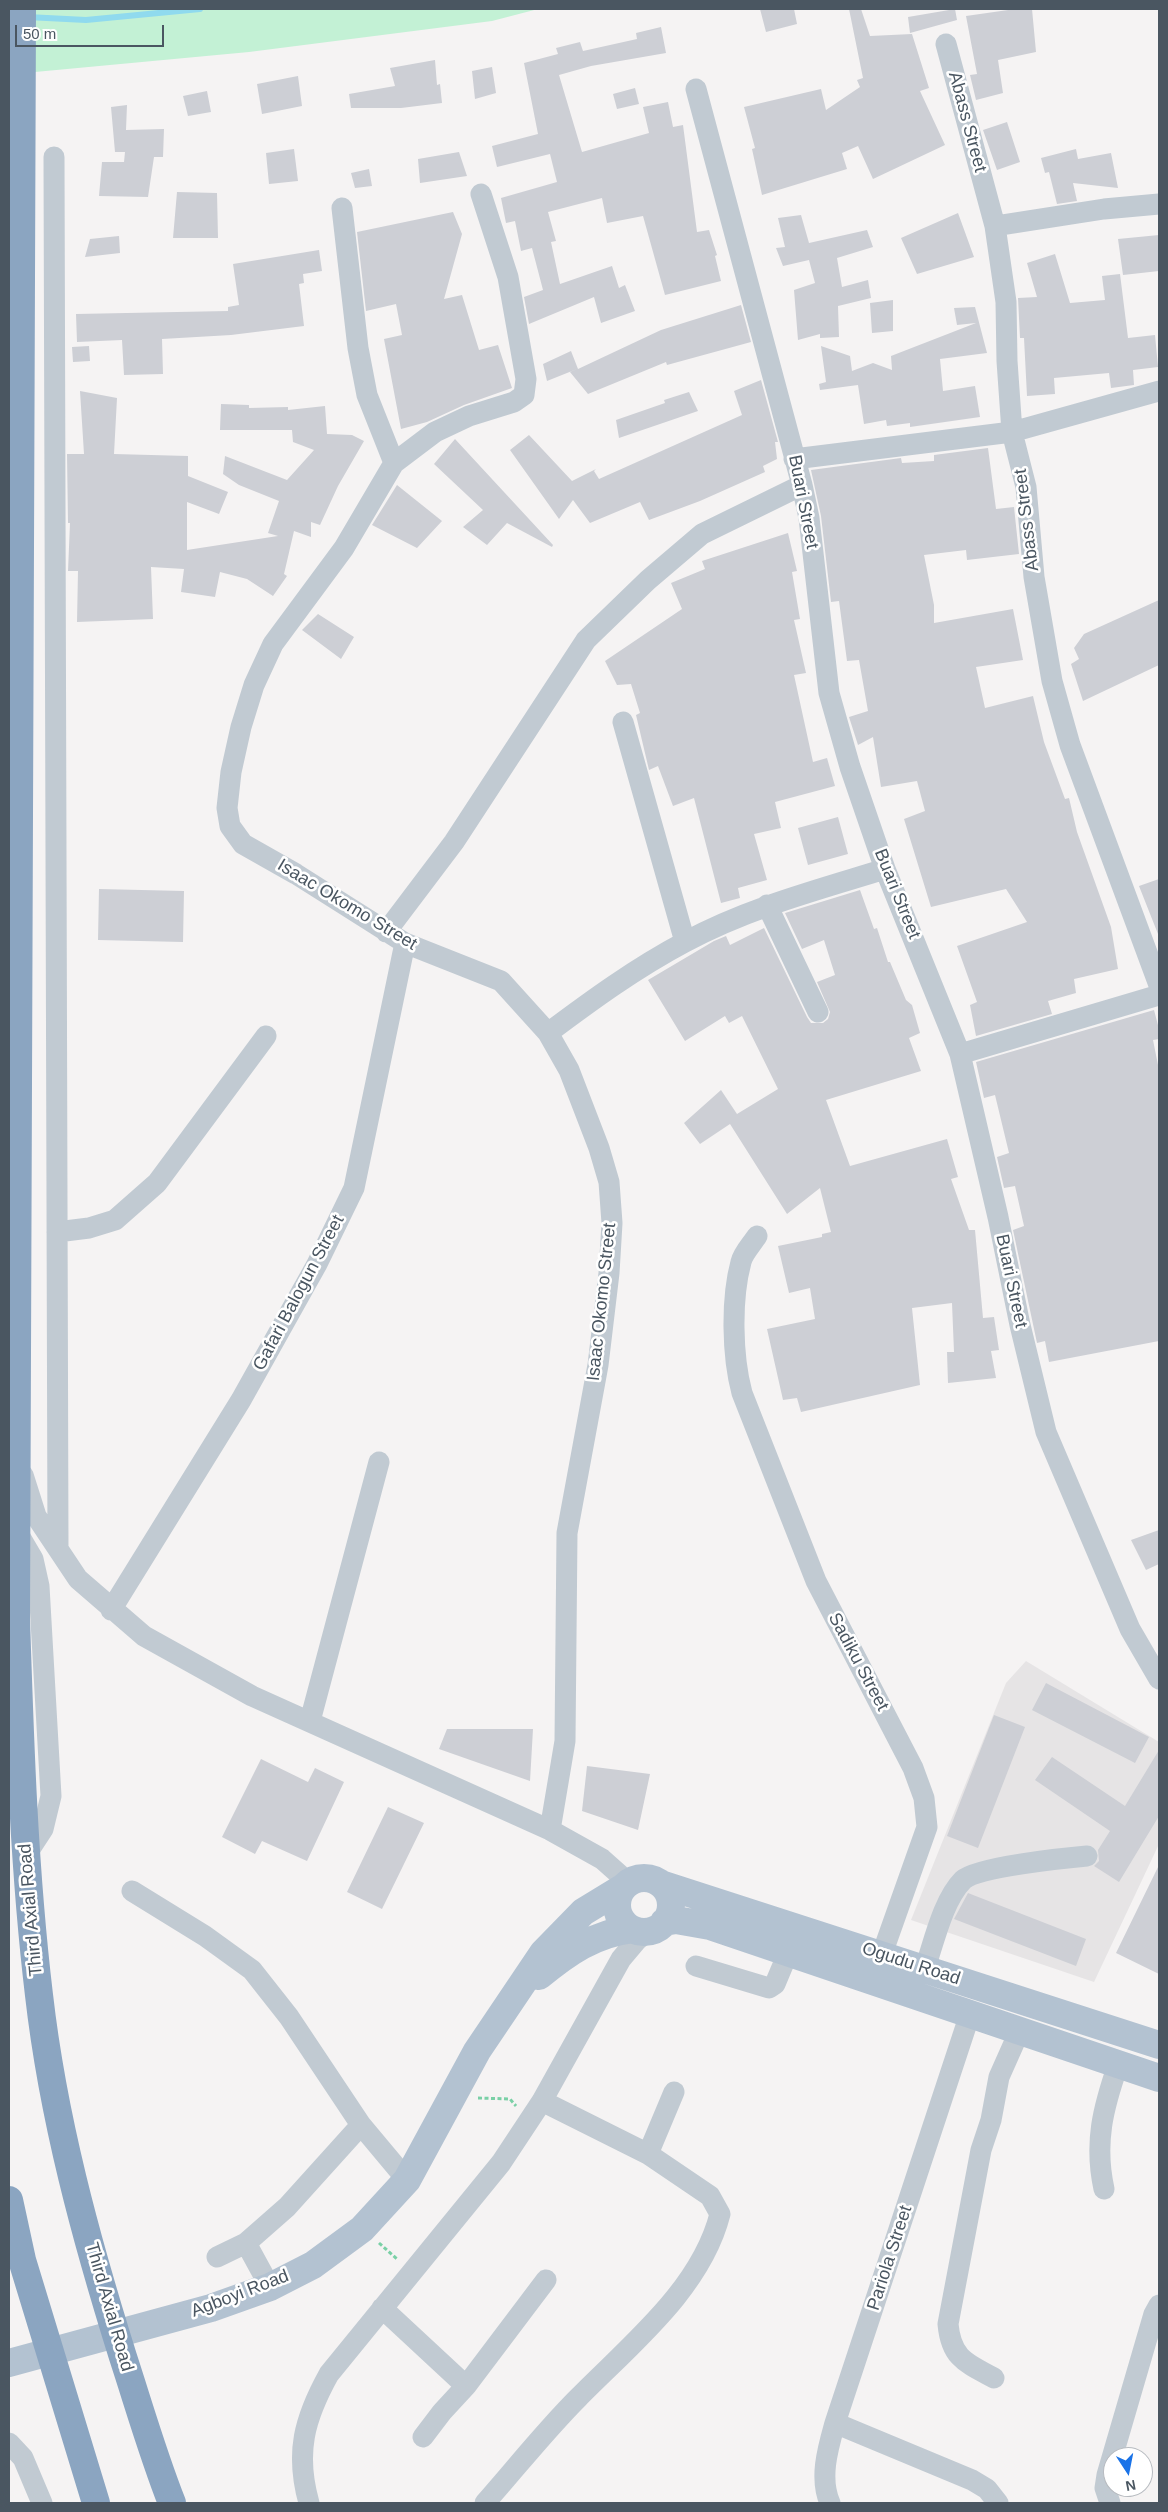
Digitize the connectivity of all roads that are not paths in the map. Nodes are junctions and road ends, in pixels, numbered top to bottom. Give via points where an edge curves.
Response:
1 (22, 9) edge
2 (946, 44) dead end
3 (696, 89) dead end
4 (54, 157) dead end
5 (481, 194) dead end
6 (1159, 204) edge
7 (342, 208) dead end
8 (995, 226) junction
9 (1159, 391) edge
10 (1012, 432) junction
11 (9, 446) edge
12 (56, 455) junction
13 (794, 459) junction
14 (394, 463) junction
15 (802, 486) junction
16 (623, 722) dead end
17 (885, 868) junction
18 (768, 905) junction
19 (386, 932) junction
20 (685, 942) junction
21 (405, 943) junction
22 (1159, 986) edge
23 (1159, 995) edge
24 (818, 1012) dead end
25 (548, 1033) junction
26 (266, 1036) dead end
27 (960, 1054) junction
28 (57, 1232) junction
29 (757, 1236) dead end
30 (17, 1446) junction
31 (379, 1462) dead end
32 (58, 1549) junction
33 (111, 1610) junction
34 (1159, 1679) edge
35 (310, 1720) junction
36 (550, 1830) junction
37 (1087, 1856) dead end
38 (661, 1884) junction
39 (626, 1885) junction
40 (132, 1891) dead end
41 (649, 1927) junction
42 (788, 1953) junction
43 (882, 1954) junction
44 (696, 1966) dead end
45 (925, 1968) junction
46 (970, 2014) junction
47 (499, 2018) junction
48 (1019, 2032) junction
49 (1159, 2045) edge
50 (1118, 2065) junction
51 (1159, 2078) edge
52 (674, 2092) dead end
53 (542, 2101) junction
54 (361, 2125) junction
55 (648, 2154) junction
56 (408, 2180) junction
57 (1104, 2189) dead end
58 (9, 2200) edge
59 (246, 2243) junction
60 (217, 2257) dead end
61 (546, 2280) dead end
62 (270, 2288) junction
63 (1159, 2305) edge
64 (382, 2308) junction
65 (9, 2363) edge
66 (994, 2378) dead end
67 (466, 2386) junction
68 (835, 2423) junction
69 (423, 2437) dead end
70 (9, 2443) edge
71 (42, 2503) edge
72 (96, 2503) edge
73 (172, 2503) edge
74 (308, 2503) edge
75 (485, 2503) edge
76 (830, 2503) edge
77 (998, 2503) edge
78 (1110, 2503) edge

1 - 30 highway, Third Axial Road
2 - 8 street, Abass Street
3 - 13 street, Buari Street
4 - 12 street
5 - 14 street, Isaac Okomo Street via 508,277 526,379 524,395 514,402 469,416 435,432
6 - 8 street
7 - 14 street via 358,348 367,395
8 - 10 street, Abass Street via 1006,302
9 - 10 street
10 - 13 street
10 - 22 street, Abass Street via 1026,487 1034,577 1052,682 1070,745
11 - 12 street via 33,448
12 - 28 street
13 - 15 street, Buari Street
14 - 19 street, Isaac Okomo Street via 344,548 273,644 254,685 241,727 227,808 230,826 243,844
15 - 17 street, Buari Street via 829,693 850,767
15 - 19 street via 702,534 586,640 454,842
16 - 20 street
17 - 18 street
17 - 27 street, Buari Street
18 - 20 street
18 - 24 street
19 - 21 street, Isaac Okomo Street
20 - 25 street via 610,987
21 - 25 street, Isaac Okomo Street via 501,981
21 - 33 street, Gafari Balogun Street via 354,1188 317,1264 241,1400
23 - 27 street
25 - 36 street, Isaac Okomo Street via 569,1070 599,1148 609,1182 612,1223 598,1365 567,1533 565,1741
26 - 28 street via 157,1183 115,1220 89,1228
27 - 34 street, Buari Street via 1046,1432 1130,1629
28 - 32 street
29 - 43 street, Sadiku Street via 741,1260 735,1313 736,1371 761,1446 816,1581 913,1768 924,1798 927,1828
30 - 32 street via 26,1489 36,1516
30 - 73 highway, Third Axial Road via 16,1628 26,1855 39,1996 66,2152 105,2301
31 - 35 street
32 - 33 street via 78,1579
33 - 35 street via 144,1636 195,1666 252,1696
35 - 36 street
36 - 39 street via 602,1859
37 - 45 street via 1033,1861 964,1879 950,1898
38 - 39 main road via 644,1878
38 - 41 main road via 669,1896 670,1905
38 - 43 main road, Ogudu Road
39 - 41 main road via 620,1891 617,1907 624,1923
39 - 47 main road via 582,1912 561,1932
40 - 54 street via 205,1936 252,1970 289,2017
41 - 42 main road, Ogudu Road via 688,1921
41 - 47 main road, Ogudu Road via 612,1932 577,1946 538,1977
41 - 53 street via 621,1959
42 - 44 street via 775,1984 769,1988
42 - 46 main road, Ogudu Road
43 - 45 main road, Ogudu Road
45 - 49 main road, Ogudu Road
46 - 48 main road, Ogudu Road
46 - 68 street, Pariola Street
47 - 56 main road, Agboyi Road via 477,2051
48 - 50 main road, Ogudu Road
48 - 66 street via 999,2077 991,2120 981,2150 948,2324 952,2348 968,2364
50 - 51 main road, Ogudu Road
50 - 57 street via 1104,2104 1098,2149
52 - 55 street
53 - 55 street
53 - 64 street via 495,2170
54 - 56 street
54 - 59 street via 287,2207
55 - 75 street via 710,2196 720,2214 715,2234 692,2274 659,2319 576,2399
56 - 62 main road, Agboyi Road via 362,2229 313,2265
58 - 72 highway via 22,2260
59 - 60 street
59 - 62 street
61 - 67 street
62 - 65 main road, Agboyi Road via 210,2308
63 - 78 street via 1107,2475 1105,2488
64 - 67 street
64 - 74 street via 329,2374 314,2400 305,2425 301,2452 302,2481
67 - 69 street
68 - 76 street, Pariola Street via 825,2474
68 - 77 street via 972,2480 988,2489
70 - 71 street via 23,2458

